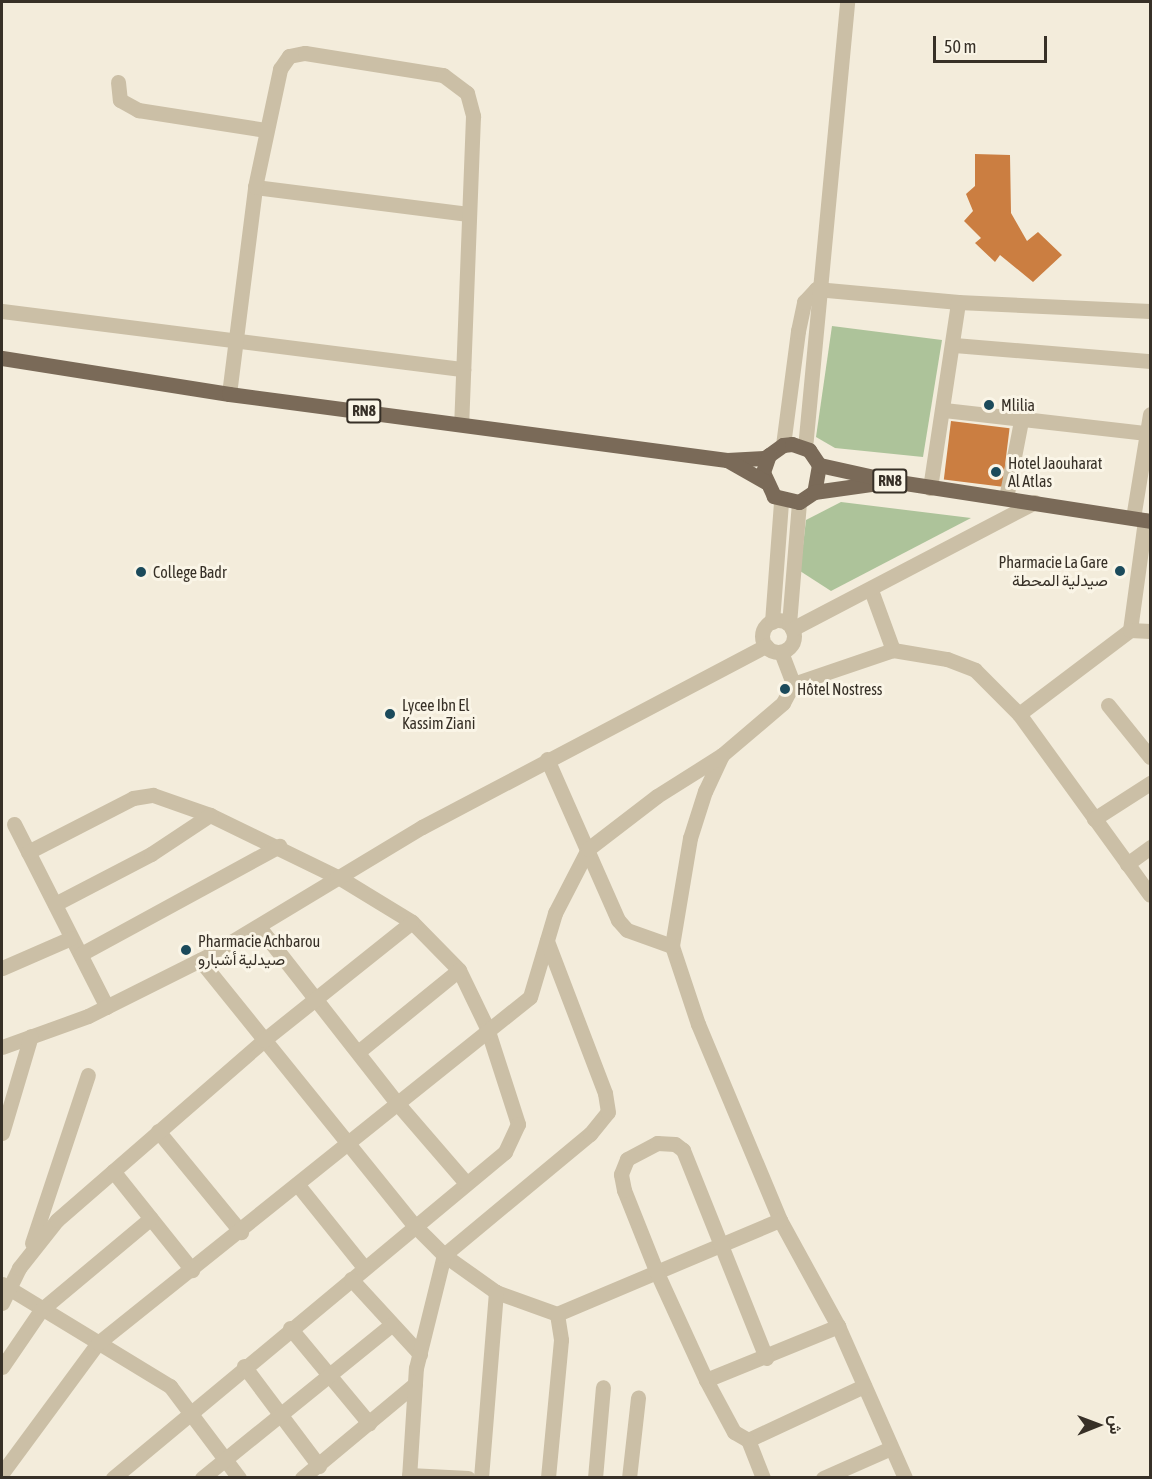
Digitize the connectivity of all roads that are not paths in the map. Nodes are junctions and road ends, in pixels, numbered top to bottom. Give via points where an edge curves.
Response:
1 (847, 2) edge
2 (118, 82) dead end
3 (266, 130) junction
4 (255, 187) junction
5 (468, 214) junction
6 (816, 289) junction
7 (958, 302) junction
8 (2, 311) edge
9 (1150, 311) edge
10 (235, 343) junction
11 (954, 345) junction
12 (2, 358) edge
13 (1150, 361) edge
14 (463, 369) junction
15 (229, 394) junction
16 (944, 410) junction
17 (1150, 414) edge
18 (1021, 421) junction
19 (461, 422) junction
20 (1147, 432) junction
21 (783, 446) junction
22 (805, 448) junction
23 (769, 455) junction
24 (727, 460) junction
25 (819, 465) junction
26 (764, 481) junction
27 (892, 481) junction
28 (930, 488) junction
29 (814, 492) junction
30 (1006, 498) junction
31 (781, 501) junction
32 (799, 502) junction
33 (1035, 502) junction
34 (1143, 520) edge
35 (871, 590) junction
36 (772, 622) junction
37 (790, 627) junction
38 (1130, 630) junction
39 (1150, 631) edge
40 (766, 646) junction
41 (893, 650) junction
42 (781, 652) junction
43 (793, 684) junction
44 (1108, 705) dead end
45 (1019, 714) junction
46 (722, 755) junction
47 (1150, 755) edge
48 (547, 759) junction
49 (1150, 783) edge
50 (210, 815) junction
51 (1094, 819) junction
52 (14, 824) dead end
53 (279, 846) junction
54 (1150, 847) edge
55 (588, 849) junction
56 (28, 852) junction
57 (1127, 864) junction
58 (340, 878) junction
59 (1150, 895) edge
60 (55, 904) junction
61 (412, 921) junction
62 (260, 927) junction
63 (71, 938) junction
64 (547, 941) junction
65 (672, 946) junction
66 (81, 954) junction
67 (200, 960) junction
68 (2, 968) edge
69 (459, 970) junction
70 (316, 999) junction
71 (107, 1007) junction
72 (487, 1028) junction
73 (31, 1036) junction
74 (264, 1040) junction
75 (2, 1047) edge
76 (358, 1052) junction
77 (88, 1076) dead end
78 (397, 1103) junction
79 (2, 1130) edge
80 (158, 1131) junction
81 (346, 1143) junction
82 (113, 1171) junction
83 (466, 1183) junction
84 (297, 1184) junction
85 (151, 1218) junction
86 (780, 1220) junction
87 (413, 1224) junction
88 (241, 1232) junction
89 (718, 1247) junction
90 (444, 1255) junction
91 (28, 1256) junction
92 (363, 1266) junction
93 (192, 1270) junction
94 (657, 1273) junction
95 (351, 1279) junction
96 (3, 1292) edge
97 (496, 1292) junction
98 (41, 1310) junction
99 (557, 1314) junction
100 (391, 1325) junction
101 (838, 1326) junction
102 (290, 1328) junction
103 (98, 1343) junction
104 (420, 1354) junction
105 (766, 1358) junction
106 (244, 1366) junction
107 (2, 1367) edge
108 (329, 1375) junction
109 (706, 1380) junction
110 (415, 1384) junction
111 (864, 1386) junction
112 (603, 1387) dead end
113 (638, 1398) dead end
114 (192, 1411) junction
115 (281, 1414) junction
116 (369, 1423) junction
117 (748, 1440) junction
118 (891, 1448) junction
119 (226, 1458) junction
120 (319, 1466) junction
121 (3, 1467) edge
122 (409, 1476) edge
123 (113, 1478) edge
124 (202, 1478) edge
125 (239, 1478) edge
126 (302, 1478) edge
127 (468, 1478) edge
128 (481, 1478) edge
129 (548, 1478) edge
130 (595, 1478) edge
131 (629, 1478) edge
132 (763, 1478) edge
133 (823, 1478) edge
134 (905, 1478) edge

1 - 6 street
2 - 3 street via 120,100 138,110
3 - 4 street
3 - 5 street via 280,69 289,56 305,52 443,75 466,93 473,116
4 - 5 street
4 - 10 street
5 - 14 street
6 - 7 street
6 - 21 street via 804,302
6 - 22 street via 820,307
7 - 9 street
7 - 11 street
8 - 10 street
10 - 14 street
10 - 15 street
11 - 13 street
11 - 16 street
12 - 15 main road, RN8
14 - 19 street
15 - 19 main road, RN8
16 - 18 street
16 - 28 street
17 - 20 street
18 - 20 street
18 - 30 street
19 - 24 main road, RN8
20 - 34 street
21 - 22 main road
21 - 23 main road, RN8
22 - 25 main road
23 - 24 main road, RN8
23 - 26 main road
24 - 26 main road, RN8
25 - 27 main road, RN8
25 - 29 main road
26 - 31 main road, RN8
27 - 28 main road, RN8
27 - 29 main road, RN8
28 - 30 main road, RN8
29 - 32 main road, RN8
30 - 33 main road, RN8
31 - 32 main road
31 - 36 street
32 - 37 street
33 - 34 main road, RN8
33 - 35 street
34 - 38 street
35 - 37 street
35 - 41 street
36 - 37 street
36 - 40 street via 764,630
37 - 42 street via 794,641
38 - 39 street
38 - 45 street
40 - 42 street
40 - 48 street
41 - 43 street
41 - 45 street via 947,659 975,670
42 - 43 street
43 - 46 street via 783,703
44 - 47 street
45 - 51 street
46 - 55 street via 657,796
46 - 65 street via 705,790 690,838
48 - 55 street
48 - 58 street
49 - 51 street
50 - 53 street
50 - 56 street via 163,796 143,795
50 - 60 street via 152,854
51 - 57 street
52 - 56 street
53 - 58 street
53 - 66 street
54 - 57 street
55 - 64 street via 572,874
55 - 65 street via 622,926
56 - 60 street
57 - 59 street
58 - 61 street
58 - 62 street
60 - 63 street
61 - 69 street
61 - 70 street
62 - 67 street
62 - 70 street
63 - 66 street
63 - 68 street
64 - 72 street via 530,997
64 - 90 street via 609,1102 608,1112 590,1134
65 - 86 street via 698,1024
66 - 71 street
67 - 71 street
67 - 74 street
69 - 72 street
69 - 76 street
70 - 74 street
70 - 76 street
71 - 73 street
72 - 78 street
72 - 83 street via 518,1124 505,1152
73 - 75 street
73 - 79 street
74 - 80 street
74 - 81 street
76 - 78 street
77 - 91 street
78 - 81 street
78 - 83 street
80 - 82 street
80 - 88 street
81 - 84 street
81 - 87 street
82 - 85 street
82 - 91 street via 57,1220
83 - 87 street
84 - 88 street
84 - 92 street
85 - 93 street
85 - 98 street
86 - 89 street
86 - 101 street
87 - 90 street
87 - 92 street
88 - 93 street
89 - 94 street
89 - 94 street via 682,1150 675,1144 657,1143 627,1159 621,1174
89 - 105 street
90 - 97 street
90 - 104 street
91 - 96 street
92 - 95 street
93 - 103 street
94 - 99 street
94 - 109 street
95 - 100 street
95 - 102 street
96 - 98 street
97 - 99 street
97 - 128 street
98 - 103 street
98 - 107 street
99 - 129 street via 561,1340
100 - 104 street
100 - 108 street
101 - 105 street
101 - 111 street
102 - 106 street
102 - 108 street
103 - 114 street via 170,1386
103 - 121 street
104 - 110 street
105 - 109 street
106 - 114 street
106 - 115 street
108 - 115 street
108 - 116 street
109 - 117 street via 734,1432
110 - 116 street
110 - 122 street
111 - 117 street
111 - 118 street
112 - 130 street
113 - 131 street
114 - 119 street
114 - 123 street
115 - 119 street
115 - 120 street
116 - 120 street
117 - 132 street
118 - 133 street
118 - 134 street
119 - 124 street
119 - 125 street
120 - 126 street
122 - 127 street

